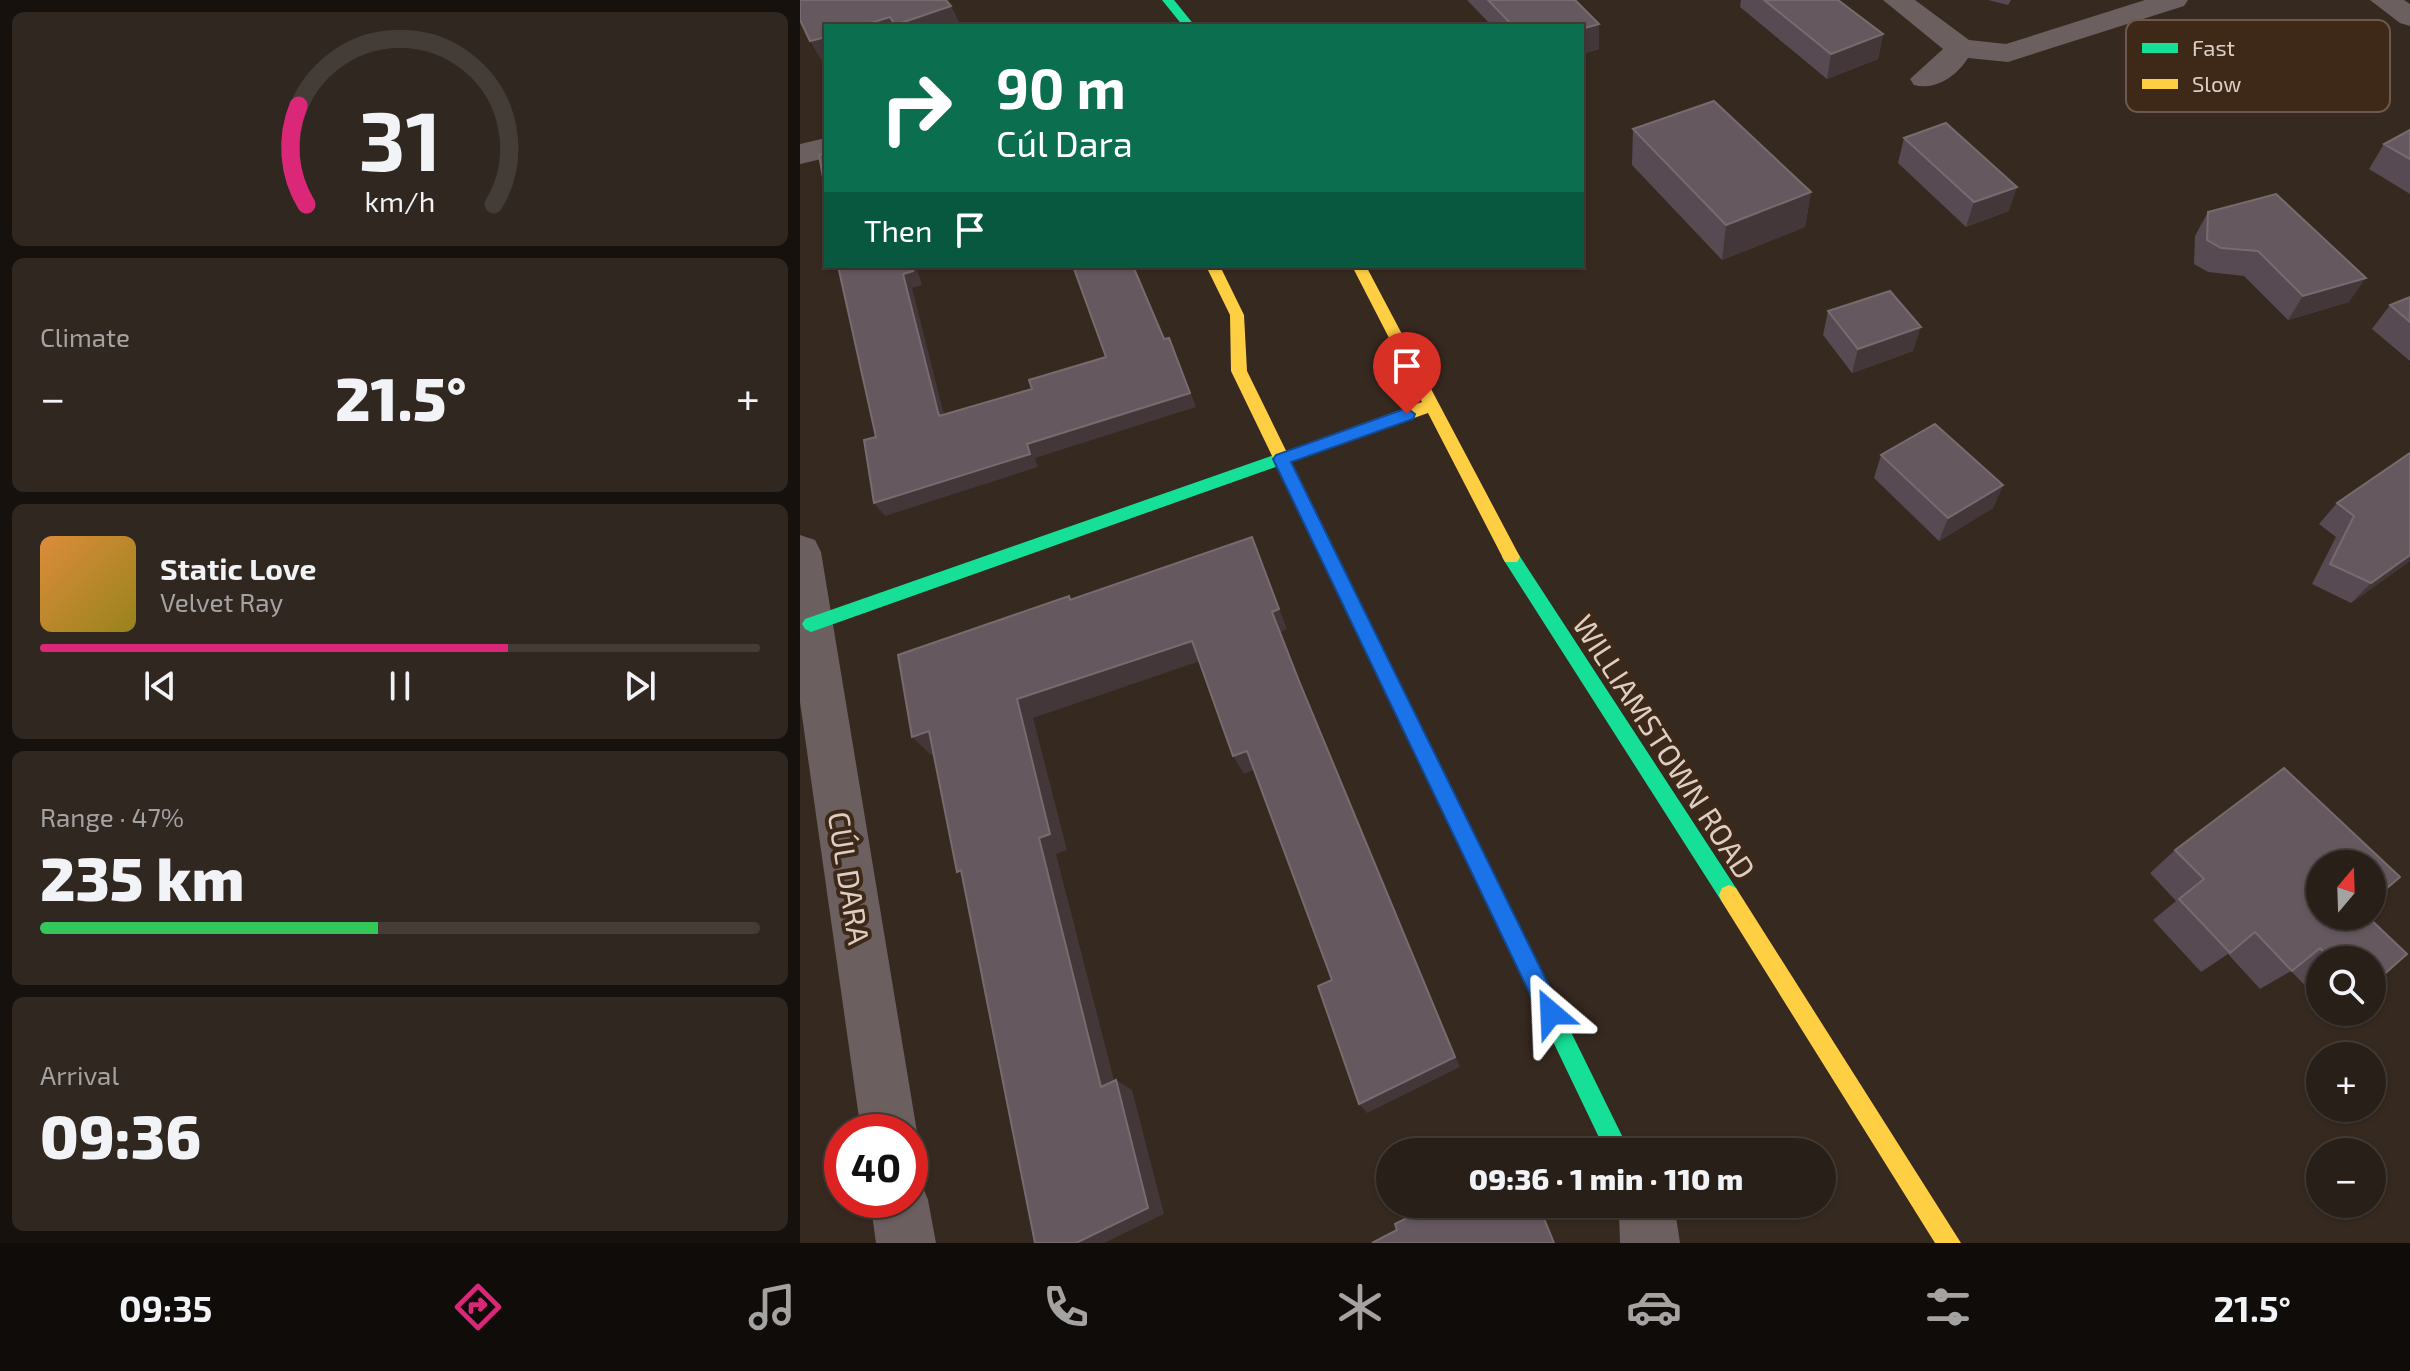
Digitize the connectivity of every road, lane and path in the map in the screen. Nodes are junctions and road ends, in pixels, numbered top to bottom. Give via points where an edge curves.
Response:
1 (1168, 0) edge
2 (1897, 0) edge
3 (2174, 0) edge
4 (2384, 0) edge
5 (2410, 17) edge
6 (1187, 24) edge
7 (1959, 47) junction
8 (1925, 79) dead end
9 (824, 148) edge
10 (800, 154) edge
11 (1214, 268) edge
12 (1360, 268) edge
13 (1432, 405) junction
14 (1281, 459) junction
15 (800, 552) edge
16 (811, 624) junction
17 (886, 1114) edge
18 (1611, 1138) edge
19 (902, 1218) edge
20 (1648, 1218) edge
21 (906, 1243) edge
22 (1650, 1243) edge
23 (1949, 1243) edge

1 - 6 street
2 - 7 street
3 - 7 street via 2008,53
4 - 5 street
7 - 8 street via 1951,61
9 - 10 street
11 - 14 street via 1237,315 1239,371
12 - 13 street, WILLIAMSTOWN ROAD
13 - 14 street
13 - 23 street, WILLIAMSTOWN ROAD via 1489,520 1564,644
14 - 16 street
14 - 18 street
15 - 16 street, CÚL DARA
16 - 17 street, CÚL DARA
19 - 21 street
20 - 22 street

